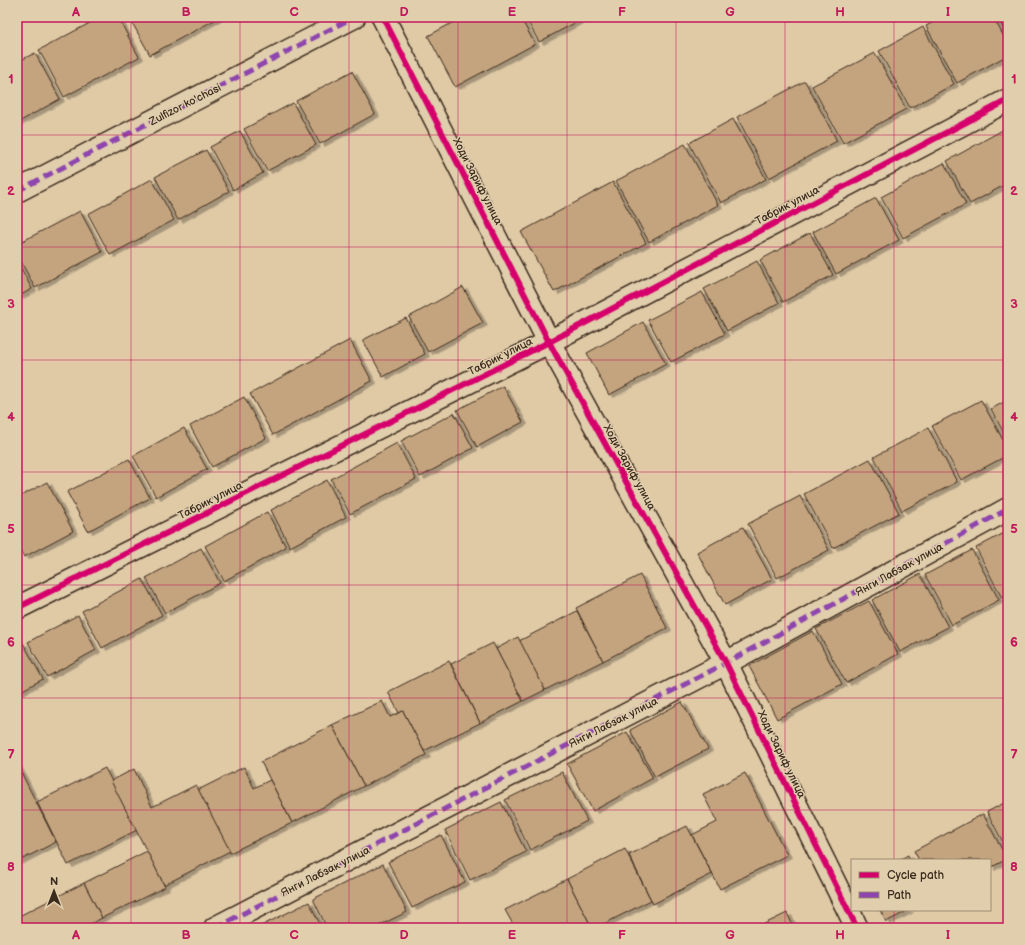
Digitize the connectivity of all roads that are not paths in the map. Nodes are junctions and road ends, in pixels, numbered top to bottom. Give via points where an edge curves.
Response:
1 (354, 17) edge
2 (383, 17) edge
3 (1008, 100) edge
4 (17, 191) edge
5 (549, 342) junction
6 (1008, 510) edge
7 (17, 608) edge
8 (726, 663) junction
9 (215, 928) edge
10 (857, 928) edge

1 - 4 street, Zulfizor ko'chasi
2 - 5 street, Ходи Зариф улица
3 - 5 street, Табрик улица
5 - 7 street, Табрик улица
5 - 8 street, Ходи Зариф улица
6 - 8 street, Янги Лабзак улица
8 - 9 street, Янги Лабзак улица
8 - 10 street, Ходи Зариф улица

